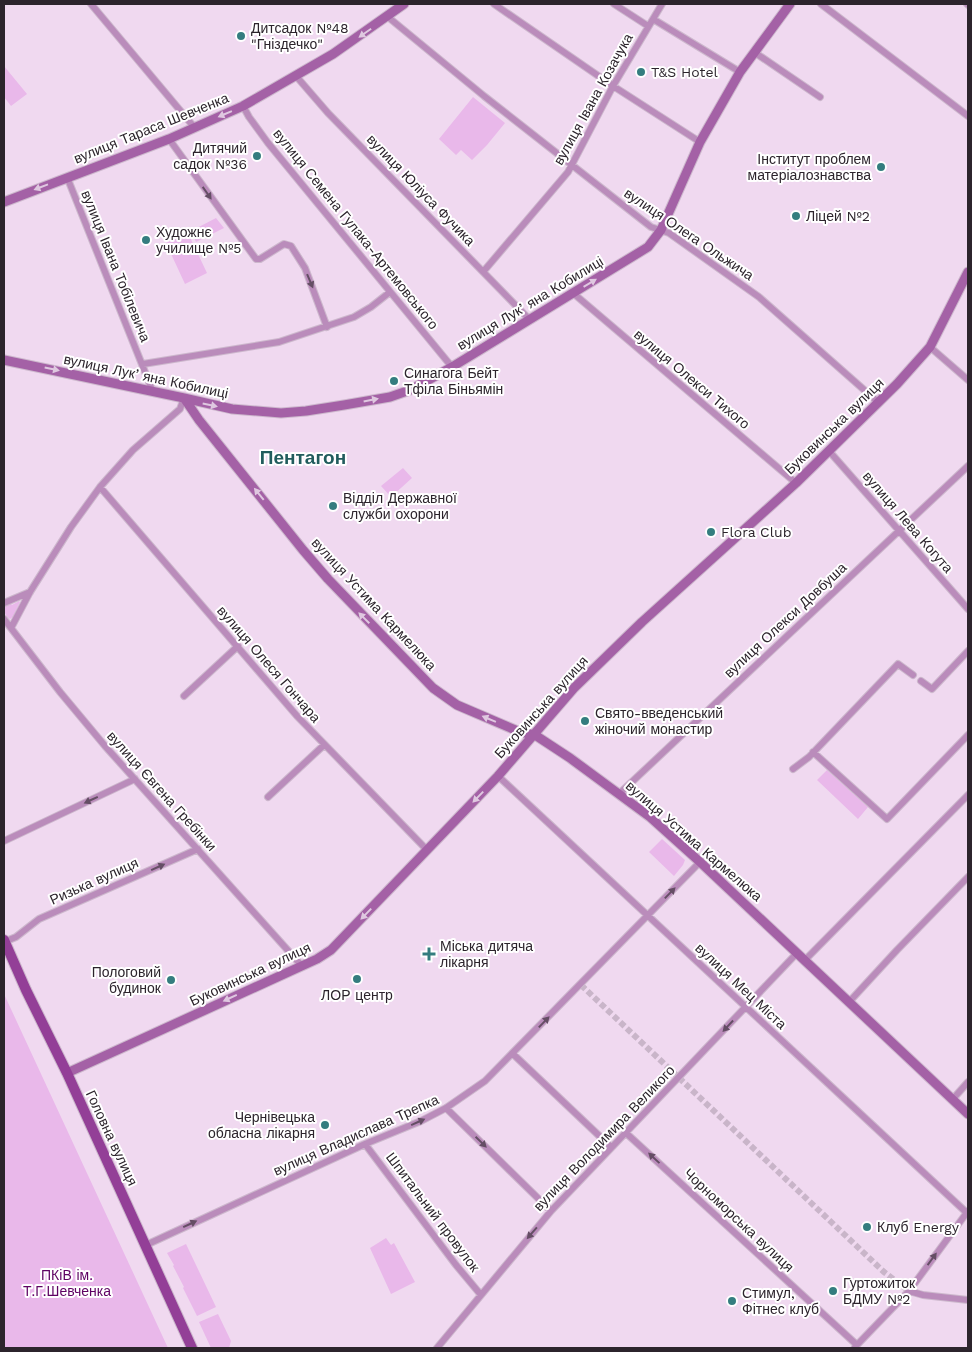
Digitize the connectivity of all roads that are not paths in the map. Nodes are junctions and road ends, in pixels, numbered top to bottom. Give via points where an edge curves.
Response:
1 (91, 4) edge
2 (404, 4) edge
3 (494, 4) edge
4 (614, 4) edge
5 (662, 4) edge
6 (790, 4) edge
7 (821, 4) edge
8 (388, 17) junction
9 (653, 19) junction
10 (648, 26) junction
11 (754, 52) junction
12 (740, 72) junction
13 (296, 76) junction
14 (613, 86) junction
15 (820, 97) dead end
16 (243, 106) junction
17 (968, 116) edge
18 (194, 126) junction
19 (169, 139) junction
20 (700, 142) junction
21 (572, 166) junction
22 (67, 177) junction
23 (4, 202) edge
24 (661, 230) junction
25 (483, 272) junction
26 (968, 272) edge
27 (390, 292) junction
28 (574, 293) junction
29 (529, 319) junction
30 (327, 327) junction
31 (930, 347) junction
32 (4, 360) edge
33 (143, 364) junction
34 (452, 367) junction
35 (968, 380) edge
36 (153, 392) junction
37 (184, 398) junction
38 (879, 403) junction
39 (829, 451) junction
40 (968, 466) edge
41 (796, 483) junction
42 (100, 487) junction
43 (898, 530) junction
44 (30, 592) junction
45 (4, 603) edge
46 (968, 609) edge
47 (4, 619) edge
48 (11, 628) junction
49 (238, 646) junction
50 (968, 651) edge
51 (912, 675) dead end
52 (921, 681) dead end
53 (184, 696) dead end
54 (535, 735) junction
55 (968, 735) edge
56 (324, 744) junction
57 (813, 752) junction
58 (793, 769) dead end
59 (498, 776) junction
60 (135, 779) junction
61 (619, 794) junction
62 (968, 795) edge
63 (268, 797) dead end
64 (4, 841) edge
65 (198, 849) junction
66 (427, 850) junction
67 (700, 862) junction
68 (968, 877) edge
69 (648, 916) junction
70 (4, 941) edge
71 (797, 953) junction
72 (805, 960) junction
73 (301, 965) junction
74 (850, 1001) junction
75 (745, 1007) junction
76 (513, 1054) junction
77 (67, 1073) junction
78 (968, 1082) edge
79 (952, 1100) junction
80 (446, 1108) junction
81 (968, 1114) edge
82 (626, 1133) junction
83 (365, 1144) junction
84 (611, 1147) junction
85 (551, 1211) junction
86 (967, 1212) edge
87 (146, 1245) junction
88 (909, 1291) junction
89 (481, 1295) junction
90 (968, 1300) edge
91 (855, 1347) edge
92 (192, 1348) edge
93 (437, 1348) edge

1 - 18 street
2 - 8 street, вулиця Тараса Шевченка
3 - 14 street
4 - 10 street
5 - 9 street, вулиця Івана Козачука
6 - 11 street, вулиця Лукʼяна Кобилиці
7 - 17 street
8 -> 13 street, вулиця Тараса Шевченка
8 - 21 street, вулиця Олега Ольжича
9 - 10 street, вулиця Івана Козачука
9 - 12 street
10 - 14 street, вулиця Івана Козачука
11 - 12 street, вулиця Лукʼяна Кобилиці
11 - 15 street
12 - 20 street, вулиця Лукʼяна Кобилиці
13 - 16 street, вулиця Тараса Шевченка
13 - 25 street, вулиця Юліуса Фучика
14 - 20 street
14 - 21 street, вулиця Івана Козачука
16 -> 18 street, вулиця Тараса Шевченка
16 - 27 street, вулиця Семена Гулака-Артемовського via 268,143
18 - 19 street, вулиця Тараса Шевченка
19 - 22 street, вулиця Тараса Шевченка
19 -> 30 street via 256,259 284,244 291,246 305,268
20 - 24 street, вулиця Лукʼяна Кобилиці
21 - 24 street, вулиця Олега Ольжича via 651,227
21 - 25 street, вулиця Івана Козачука
22 -> 23 street, вулиця Тараса Шевченка
22 - 33 street, вулиця Івана Тобілевича
28 -> 24 street, вулиця Лукʼяна Кобилиці via 648,247
24 - 38 street, вулиця Олега Ольжича via 759,297
25 - 29 street, вулиця Юліуса Фучика
26 - 31 street, Буковинська вулиця
27 - 30 street via 354,317
27 - 34 street, вулиця Семена Гулака-Артемовського
28 - 29 street, вулиця Лукʼяна Кобилиці
28 - 41 street, вулиця Олекси Тихого
29 - 34 street, вулиця Лукʼяна Кобилиці
30 - 33 street via 279,342
31 - 35 street
31 - 38 street, Буковинська вулиця
32 -> 36 street, вулиця Лукʼяна Кобилиці
33 - 36 street, вулиця Івана Тобілевича
37 -> 34 street, вулиця Лукʼяна Кобилиці via 232,409 281,413 306,411 390,397
36 - 37 street, вулиця Лукʼяна Кобилиці
37 - 42 street via 180,409 133,450
54 -> 37 street, вулиця Устима Кармелюка via 520,732 457,704 433,688 322,572
38 - 39 street, Буковинська вулиця
39 - 41 street, Буковинська вулиця
39 - 43 street, вулиця Лева Когута
40 - 43 street, вулиця Олекси Довбуша
41 - 54 street, Буковинська вулиця via 642,622 574,688
42 - 44 street
42 - 49 street, вулиця Олеся Гончара
43 - 46 street, вулиця Лева Когута
43 - 61 street, вулиця Олекси Довбуша
44 - 45 street
44 - 48 street
47 - 48 street, вулиця Євгена Гребінки
48 - 60 street, вулиця Євгена Гребінки via 60,692
49 - 53 street
49 - 56 street, вулиця Олеся Гончара
50 - 52 street via 932,689
51 - 57 street via 898,664
54 - 59 street, Буковинська вулиця
54 - 61 street, вулиця Устима Кармелюка
55 - 57 street via 887,819
56 - 63 street
56 - 66 street, вулиця Олеся Гончара
57 - 58 street
59 -> 66 street, Буковинська вулиця
59 - 69 street, вулиця Мец Міста
60 -> 64 street
60 - 65 street, вулиця Євгена Гребінки
61 - 67 street, вулиця Устима Кармелюка
62 - 72 street
70 -> 65 street, Ризька вулиця via 16,937 39,920
65 - 73 street, вулиця Євгена Гребінки
66 -> 73 street, Буковинська вулиця via 331,950
69 -> 67 street, вулиця Владислава Трепка
67 - 71 street, вулиця Устима Кармелюка
68 - 74 street
69 - 75 street, вулиця Мец Міста
76 -> 69 street, вулиця Владислава Трепка
70 - 77 main road, Головна вулиця
71 - 72 street, вулиця Устима Кармелюка
71 - 75 street, вулиця Володимира Великого
72 - 74 street, вулиця Устима Кармелюка
73 -> 77 street, Буковинська вулиця
74 - 79 street, вулиця Устима Кармелюка
75 -> 82 street, вулиця Володимира Великого
75 - 86 street, вулиця Мец Міста
76 - 80 street, вулиця Владислава Трепка via 485,1081
76 - 84 street
77 - 87 main road, Головна вулиця
78 - 79 street
79 - 81 street, вулиця Устима Кармелюка
83 -> 80 street, вулиця Владислава Трепка
80 -> 85 street
82 - 84 street, вулиця Володимира Великого
91 -> 82 street, Чорноморська вулиця
87 -> 83 street, вулиця Владислава Трепка
83 - 89 street, Шпитальний провулок
84 - 85 street, вулиця Володимира Великого
85 -> 89 street, вулиця Володимира Великого
88 -> 86 street
87 - 92 main road, Головна вулиця
88 - 90 street
88 - 91 street
89 - 93 street, вулиця Володимира Великого

